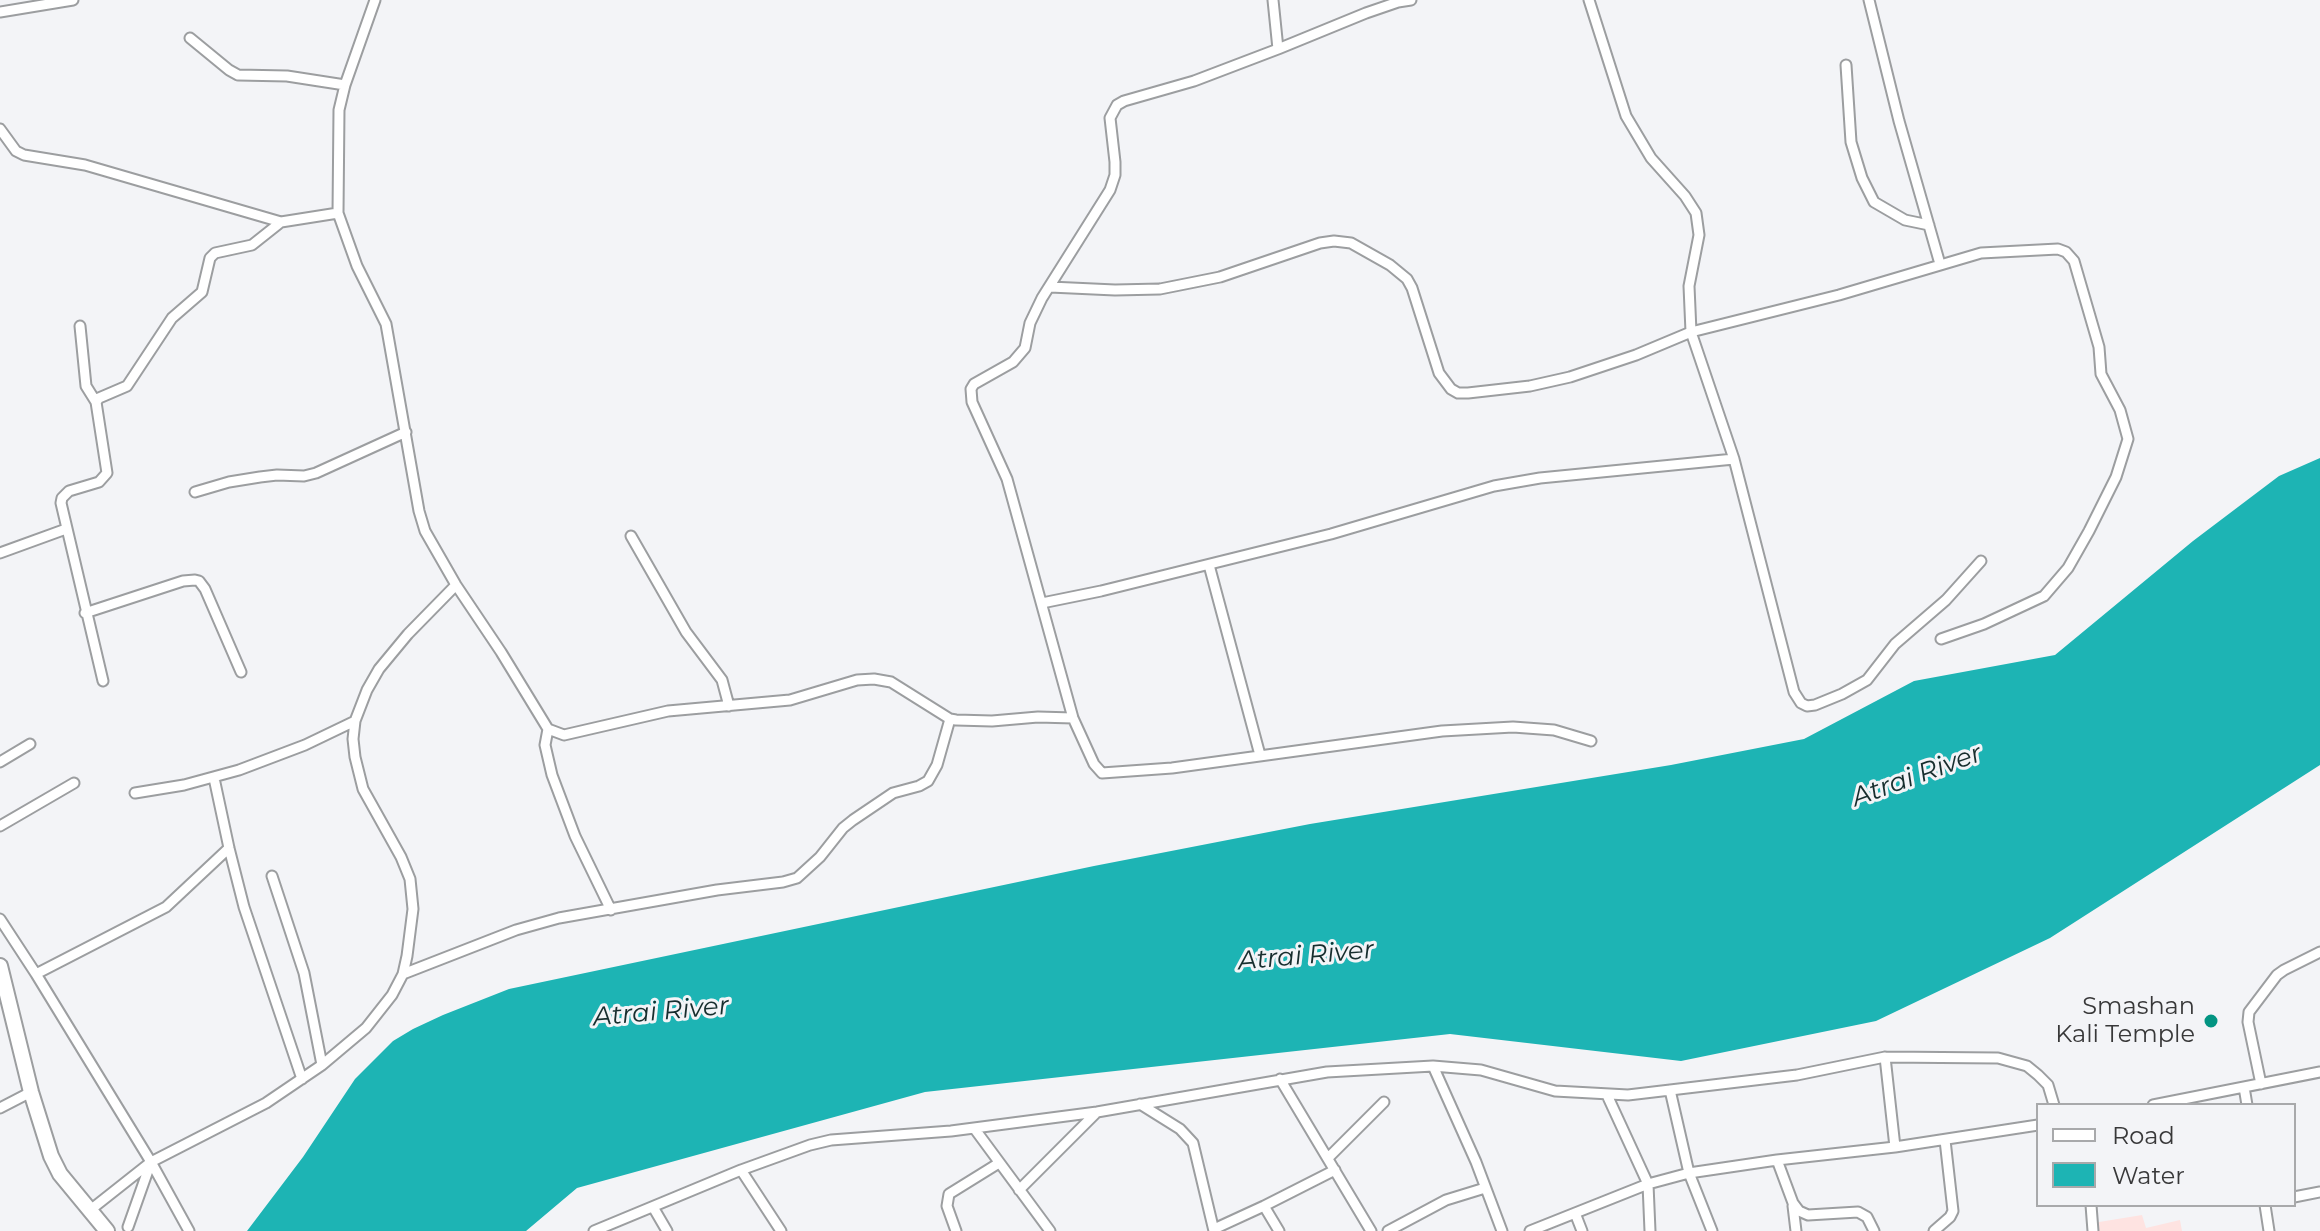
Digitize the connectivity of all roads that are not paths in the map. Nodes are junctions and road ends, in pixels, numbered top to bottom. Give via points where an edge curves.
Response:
1 (73, 0) edge
2 (375, 0) edge
3 (1273, 0) edge
4 (1411, 0) edge
5 (1589, 0) edge
6 (1869, 0) edge
7 (0, 12) edge
8 (190, 38) dead end
9 (1278, 49) junction
10 (1846, 65) dead end
11 (345, 85) junction
12 (0, 129) edge
13 (338, 213) junction
14 (281, 222) junction
15 (1929, 225) junction
16 (1940, 264) junction
17 (1050, 287) junction
18 (80, 326) dead end
19 (1691, 332) junction
20 (96, 402) junction
21 (406, 432) junction
22 (1734, 459) junction
23 (195, 492) dead end
24 (66, 529) junction
25 (631, 536) dead end
26 (0, 553) edge
27 (1981, 561) dead end
28 (1209, 565) junction
29 (456, 585) junction
30 (1042, 603) junction
31 (85, 613) junction
32 (1941, 639) dead end
33 (241, 672) dead end
34 (103, 681) dead end
35 (729, 706) junction
36 (1073, 718) junction
37 (950, 719) junction
38 (355, 721) junction
39 (548, 729) junction
40 (1591, 741) dead end
41 (30, 744) dead end
42 (1260, 755) junction
43 (0, 762) edge
44 (214, 778) junction
45 (74, 783) dead end
46 (135, 793) dead end
47 (0, 826) edge
48 (229, 848) junction
49 (272, 876) dead end
50 (611, 910) junction
51 (0, 919) edge
52 (2320, 952) edge
53 (0, 966) edge
54 (36, 974) junction
55 (403, 974) junction
56 (1885, 1057) junction
57 (322, 1065) junction
58 (1433, 1066) junction
59 (2320, 1072) edge
60 (302, 1079) junction
61 (1280, 1079) junction
62 (2261, 1084) junction
63 (2244, 1087) junction
64 (1670, 1090) junction
65 (31, 1092) junction
66 (1607, 1095) junction
67 (1384, 1102) dead end
68 (2053, 1103) edge
69 (2163, 1103) edge
70 (2247, 1103) edge
71 (1140, 1104) junction
72 (0, 1108) edge
73 (1097, 1112) junction
74 (2036, 1125) edge
75 (974, 1128) junction
76 (1945, 1140) junction
77 (1895, 1147) junction
78 (1328, 1158) junction
79 (1777, 1160) junction
80 (151, 1162) junction
81 (999, 1163) junction
82 (741, 1170) junction
83 (1335, 1170) junction
84 (1689, 1173) junction
85 (1648, 1184) junction
86 (1485, 1188) junction
87 (1019, 1190) junction
88 (2320, 1192) edge
89 (2296, 1197) edge
90 (1793, 1203) junction
91 (1264, 1206) junction
92 (653, 1207) junction
93 (2091, 1207) edge
94 (2265, 1207) edge
95 (89, 1211) junction
96 (1575, 1213) junction
97 (128, 1227) dead end
98 (1214, 1230) edge
99 (2269, 1230) edge
100 (107, 1231) edge
101 (189, 1231) edge
102 (594, 1231) edge
103 (667, 1231) edge
104 (781, 1231) edge
105 (956, 1231) edge
106 (1050, 1231) edge
107 (1279, 1231) edge
108 (1371, 1231) edge
109 (1388, 1231) edge
110 (1502, 1231) edge
111 (1530, 1231) edge
112 (1582, 1231) edge
113 (1650, 1231) edge
114 (1712, 1231) edge
115 (1796, 1231) edge
116 (1874, 1231) edge
117 (1934, 1231) edge
118 (2093, 1231) edge
119 (2258, 1231) edge

1 - 7 street
2 - 11 street
3 - 9 street
4 - 9 street
5 - 19 street via 1626,116 1651,158 1696,213
6 - 15 street
8 - 11 street via 238,75
9 - 17 street via 1117,105 1110,118 1115,175 1110,190
10 - 15 street via 1851,142 1874,202 1905,220
11 - 13 street via 339,110
12 - 14 street via 24,155 85,165
13 - 14 street
13 - 21 street via 386,324
14 - 20 street via 252,245 215,253 202,292 172,318 127,386
15 - 16 street
16 - 19 street
16 - 32 street via 1981,253 2066,252 2074,261 2099,347 2101,374 2128,439 2089,531 2044,596
17 - 19 street via 1175,287 1320,243 1351,243 1407,279 1439,373 1458,393 1570,377
17 - 30 street via 1019,357 974,384 971,396 1007,479
18 - 20 street via 84,380
19 - 22 street
20 - 24 street via 107,473 62,498
21 - 23 street via 316,473 260,477
21 - 29 street via 425,531
22 - 27 street via 1794,692 1807,706 1867,680 1895,644
22 - 28 street via 1494,486
24 - 26 street
24 - 31 street
25 - 35 street via 680,623 722,680
28 - 30 street
28 - 42 street
29 - 38 street via 379,669
29 - 39 street
30 - 36 street
31 - 33 street via 183,581 199,581
31 - 34 street
35 - 37 street via 790,700 874,679 891,682
35 - 39 street via 668,711 564,735
36 - 37 street
36 - 42 street via 1102,773
37 - 50 street via 928,781 893,793 853,820 797,878
38 - 44 street
38 - 55 street via 360,781 410,879 413,909
39 - 50 street via 545,745 552,775
40 - 42 street via 1554,730 1513,727
41 - 43 street
44 - 46 street
44 - 48 street
45 - 47 street
48 - 54 street via 166,907
48 - 60 street
49 - 57 street via 304,973
50 - 55 street via 516,930
51 - 54 street
52 - 62 street via 2277,975 2249,1012
53 - 65 main road
54 - 80 street
55 - 57 street via 366,1028
56 - 64 street via 1797,1075
56 - 68 street via 2013,1061 2048,1085
56 - 77 street
57 - 60 street
58 - 61 street
58 - 66 street via 1481,1070 1555,1091
58 - 86 street
59 - 62 street
60 - 80 street
61 - 71 street
61 - 78 street
62 - 63 street
63 - 69 street
63 - 70 street
64 - 66 street
64 - 84 street
65 - 72 street
65 - 95 main road via 55,1165
66 - 85 street
67 - 78 street
71 - 73 street
71 - 98 street via 1193,1143
73 - 75 street
73 - 87 street
74 - 76 street
75 - 81 street
75 - 82 street via 831,1140
76 - 77 street
76 - 117 street via 1953,1211
77 - 79 street
78 - 83 street
79 - 84 street
79 - 90 street
80 - 95 street
80 - 97 street
80 - 101 street
81 - 87 street
81 - 105 street via 949,1194 947,1206
82 - 92 street
82 - 104 street
83 - 91 street
83 - 108 street
84 - 85 street
84 - 114 street
85 - 96 street
85 - 113 street
86 - 109 street via 1446,1200
86 - 110 street
87 - 106 street
88 - 89 street
90 - 115 street
90 - 116 street via 1808,1215 1864,1213
91 - 98 street
91 - 107 street
92 - 102 street
92 - 103 street
93 - 118 street
94 - 99 street
95 - 100 main road
96 - 111 street
96 - 112 street
99 - 119 street

